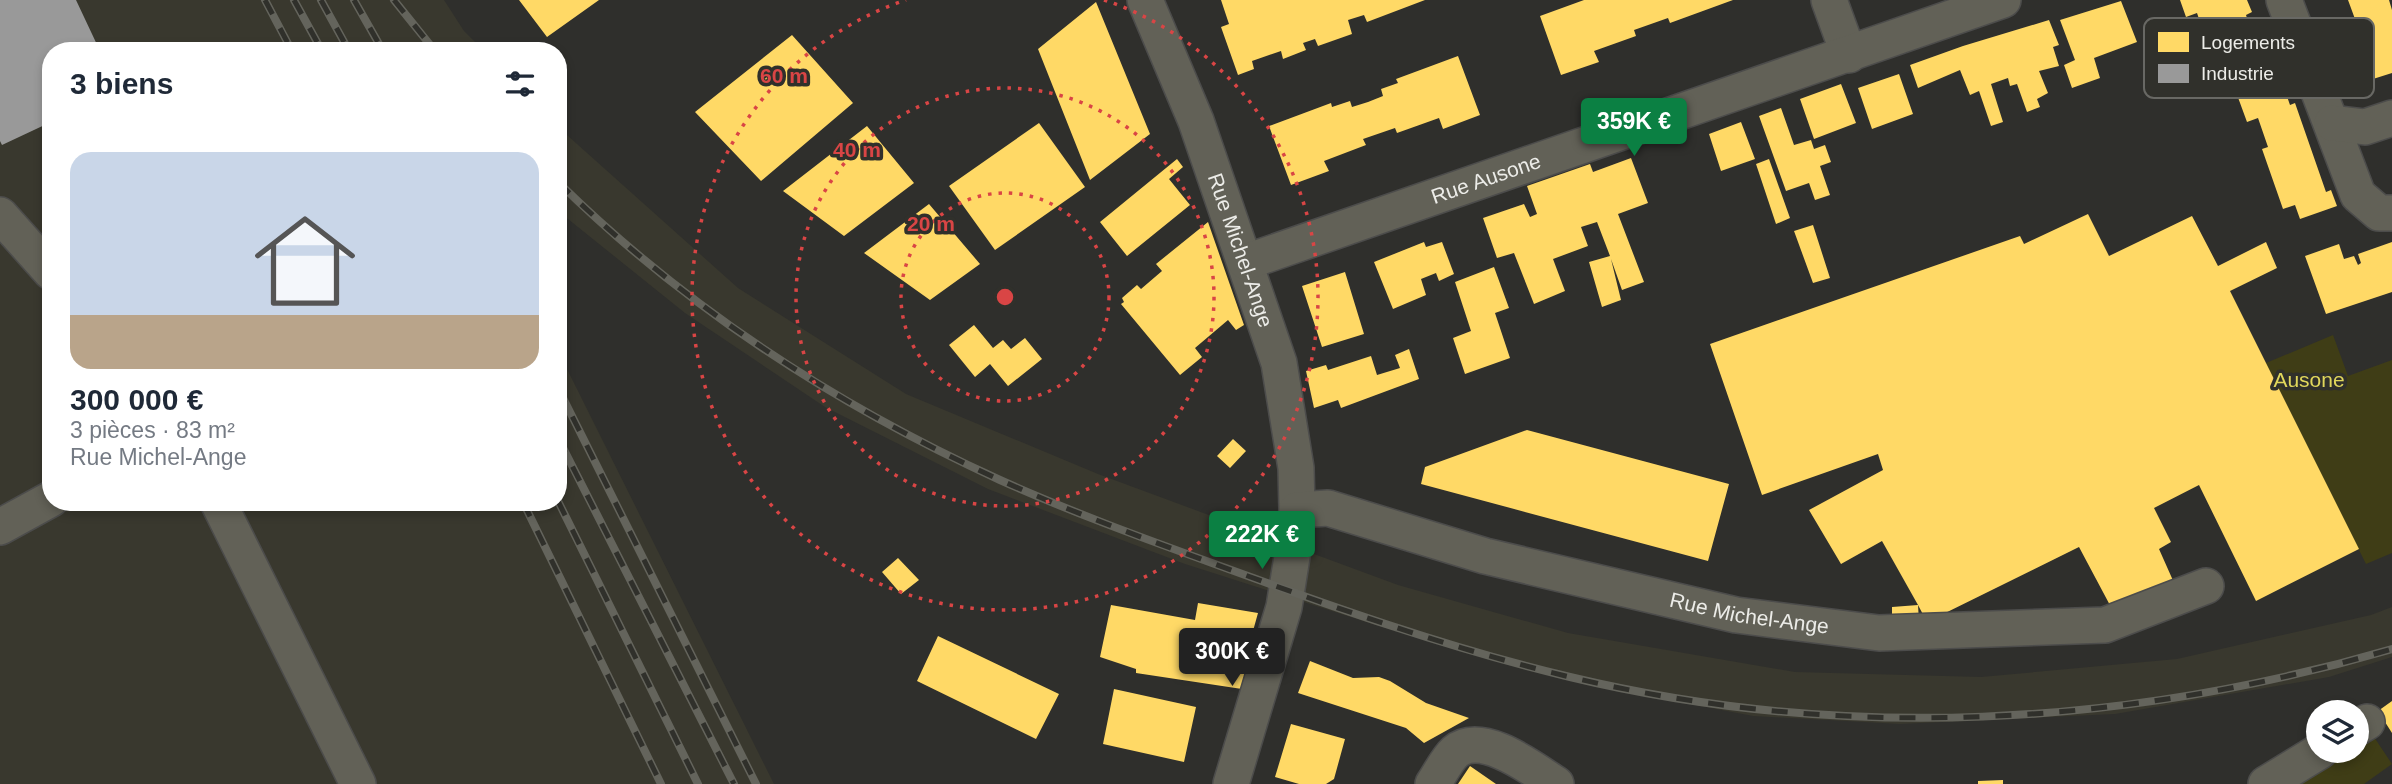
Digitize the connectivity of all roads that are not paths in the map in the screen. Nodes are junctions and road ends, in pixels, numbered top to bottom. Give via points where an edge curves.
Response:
1 (1145, 0) edge
2 (1829, 0) edge
3 (2003, 0) edge
4 (2284, 0) edge
5 (2291, 18) edge
6 (1849, 55) junction
7 (2322, 98) edge
8 (2392, 118) edge
9 (2332, 124) junction
10 (2392, 213) edge
11 (0, 215) edge
12 (42, 262) edge
13 (1247, 262) junction
14 (42, 504) edge
15 (1297, 510) junction
16 (222, 511) edge
17 (0, 527) edge
18 (2206, 586) dead end
19 (2306, 760) edge
20 (358, 784) edge
21 (1231, 784) edge
22 (1433, 784) edge
23 (1556, 784) edge
24 (2266, 784) edge

1 - 13 street, Rue Michel-Ange via 1196,121
2 - 6 street
3 - 6 street, Rue Ausone
4 - 5 street
6 - 13 street, Rue Ausone
7 - 9 street
8 - 9 street via 2365,127
9 - 10 street via 2358,195 2379,213
11 - 12 street
13 - 15 street, Rue Michel-Ange via 1279,363 1296,468
14 - 17 street
15 - 18 street, Rue Michel-Ange via 1328,508 1485,556 1736,615 1879,633 2105,625
15 - 21 street, Rue Michel-Ange via 1284,607
16 - 20 street
19 - 24 street
22 - 23 street via 1456,751 1476,745 1505,751

